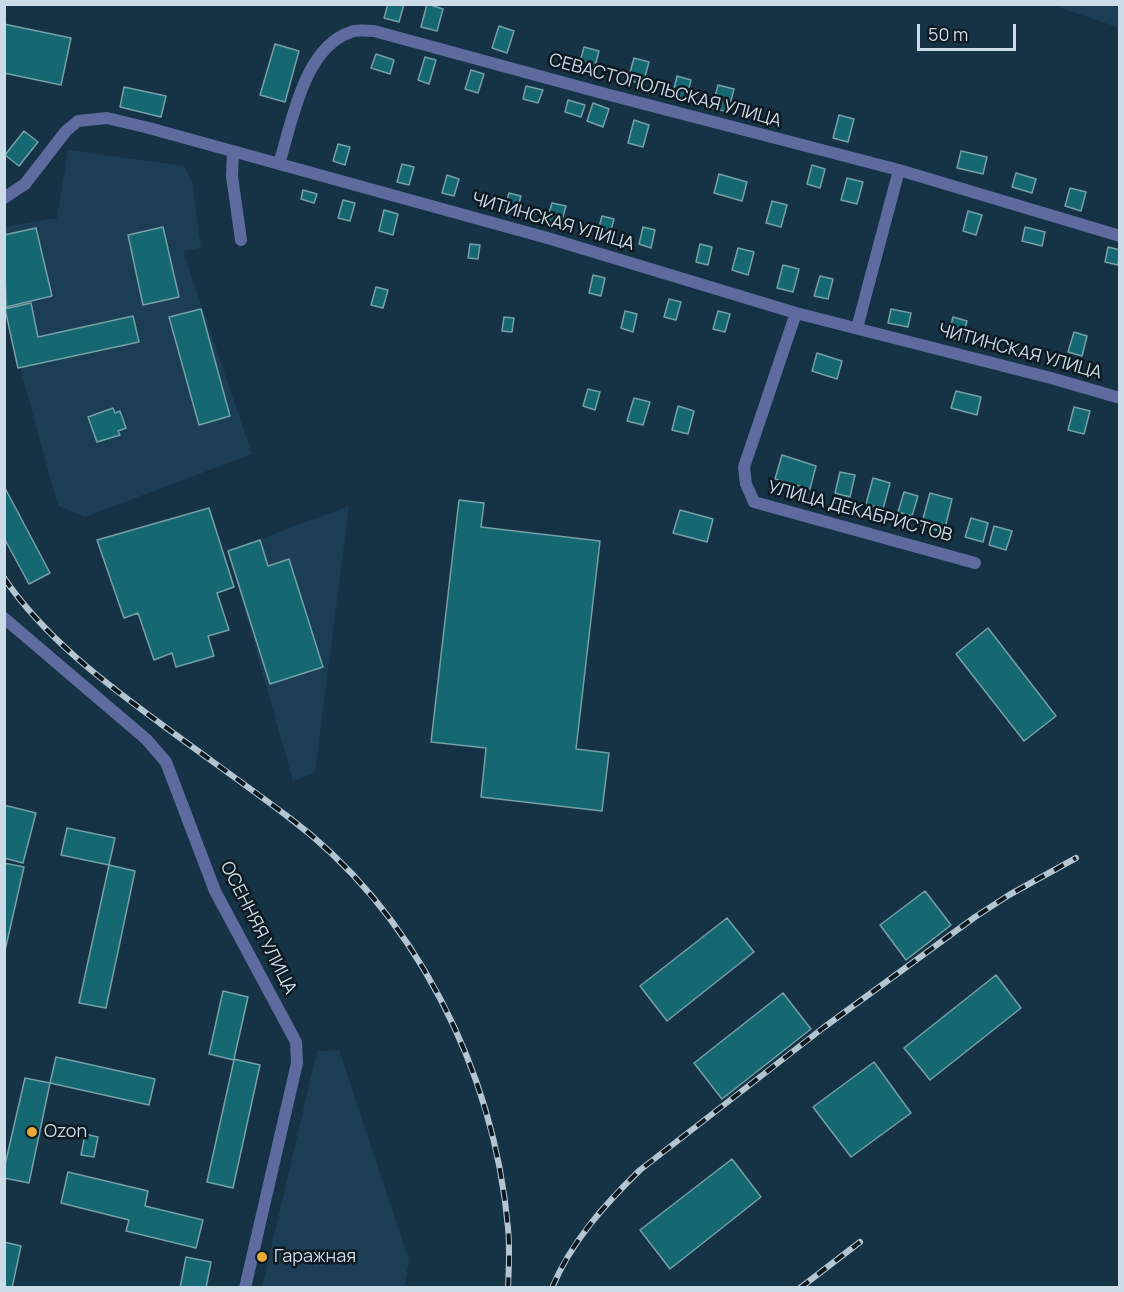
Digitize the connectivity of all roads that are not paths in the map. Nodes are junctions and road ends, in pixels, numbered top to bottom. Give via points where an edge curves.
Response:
1 (233, 152) junction
2 (279, 164) junction
3 (899, 170) junction
4 (4, 198) edge
5 (1119, 236) edge
6 (241, 240) dead end
7 (796, 313) junction
8 (857, 328) junction
9 (1119, 398) edge
10 (975, 563) dead end
11 (4, 618) edge
12 (245, 1287) edge

1 - 2 street, ЧИТИНСКАЯ УЛИЦА
1 - 4 street, ЧИТИНСКАЯ УЛИЦА via 106,118 78,121 25,183
1 - 6 street via 232,176
2 - 3 street, СЕВАСТОПОЛЬСКАЯ УЛИЦА via 299,97 318,56 352,31 374,31
2 - 7 street, ЧИТИНСКАЯ УЛИЦА via 551,239
3 - 5 street, СЕВАСТОПОЛЬСКАЯ УЛИЦА
3 - 8 street
7 - 8 street, ЧИТИНСКАЯ УЛИЦА
7 - 10 street, УЛИЦА ДЕКАБРИСТОВ via 744,467 754,502
8 - 9 street, ЧИТИНСКАЯ УЛИЦА
11 - 12 street, ОСЕННЯЯ УЛИЦА via 146,739 166,762 215,891 296,1042 297,1063

